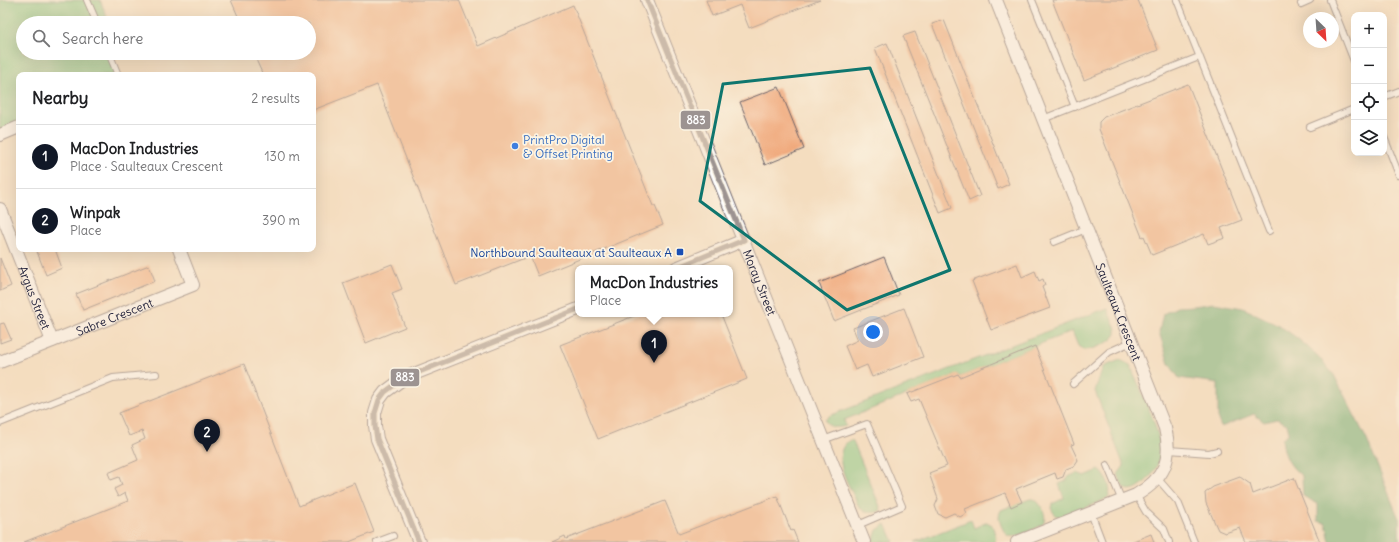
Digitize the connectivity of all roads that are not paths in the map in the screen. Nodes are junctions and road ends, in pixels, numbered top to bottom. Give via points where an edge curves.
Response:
1 (87, 0) edge
2 (647, 0) edge
3 (996, 0) edge
4 (1032, 0) edge
5 (1177, 0) edge
6 (1310, 0) edge
7 (1330, 0) edge
8 (1301, 4) dead end
9 (94, 16) edge
10 (1351, 53) edge
11 (1199, 57) junction
12 (112, 60) edge
13 (117, 72) edge
14 (1399, 91) edge
15 (1387, 96) edge
16 (1075, 107) junction
17 (1351, 110) edge
18 (1043, 120) junction
19 (1310, 127) dead end
20 (16, 128) edge
21 (0, 135) edge
22 (1387, 145) edge
23 (1399, 175) edge
24 (0, 209) edge
25 (1086, 229) junction
26 (1269, 231) dead end
27 (744, 240) junction
28 (1054, 242) dead end
29 (16, 250) edge
30 (17, 252) edge
31 (180, 252) edge
32 (683, 265) edge
33 (575, 310) edge
34 (52, 341) junction
35 (1131, 342) junction
36 (0, 362) edge
37 (156, 374) dead end
38 (1073, 384) dead end
39 (0, 423) edge
40 (824, 440) junction
41 (1169, 450) junction
42 (1217, 451) dead end
43 (1107, 465) dead end
44 (1158, 479) junction
45 (1136, 495) junction
46 (1122, 501) junction
47 (1091, 513) junction
48 (858, 525) junction
49 (393, 536) dead end
50 (377, 542) edge
51 (419, 542) edge
52 (864, 542) edge
53 (1018, 542) edge
54 (1102, 542) edge
55 (1168, 542) edge
56 (1194, 542) edge

1 - 9 lane
2 - 27 street, Moray Street
3 - 18 street, Saulteaux Crescent
4 - 16 lane
5 - 11 lane
6 - 8 lane
7 - 10 lane
11 - 16 lane
11 - 26 lane
12 - 13 lane
14 - 15 lane
16 - 18 lane
17 - 19 lane
18 - 25 street, Saulteaux Crescent
20 - 21 street
22 - 23 lane
24 - 29 street, Argus Street
25 - 28 lane
25 - 35 street, Saulteaux Crescent
27 - 32 street
27 - 40 street, Moray Street
30 - 34 street, Argus Street
31 - 34 street, Sabre Crescent via 193,285
33 - 51 street via 404,378 379,400 375,413 377,439
34 - 36 street, Sabre Crescent
35 - 38 lane via 1109,352
35 - 41 street, Saulteaux Crescent via 1165,428
37 - 39 lane via 114,378
40 - 48 street, Moray Street
40 - 48 lane via 867,424 902,506
41 - 42 lane via 1209,453
41 - 44 street, Saulteaux Crescent
43 - 46 lane
44 - 45 street, Saulteaux Crescent
44 - 56 lane via 1178,502
45 - 46 street, Saulteaux Crescent
45 - 55 lane via 1146,512 1164,529
46 - 47 street, Saulteaux Crescent
47 - 53 street, Saulteaux Crescent
47 - 54 lane
48 - 52 street, Moray Street
49 - 50 lane

